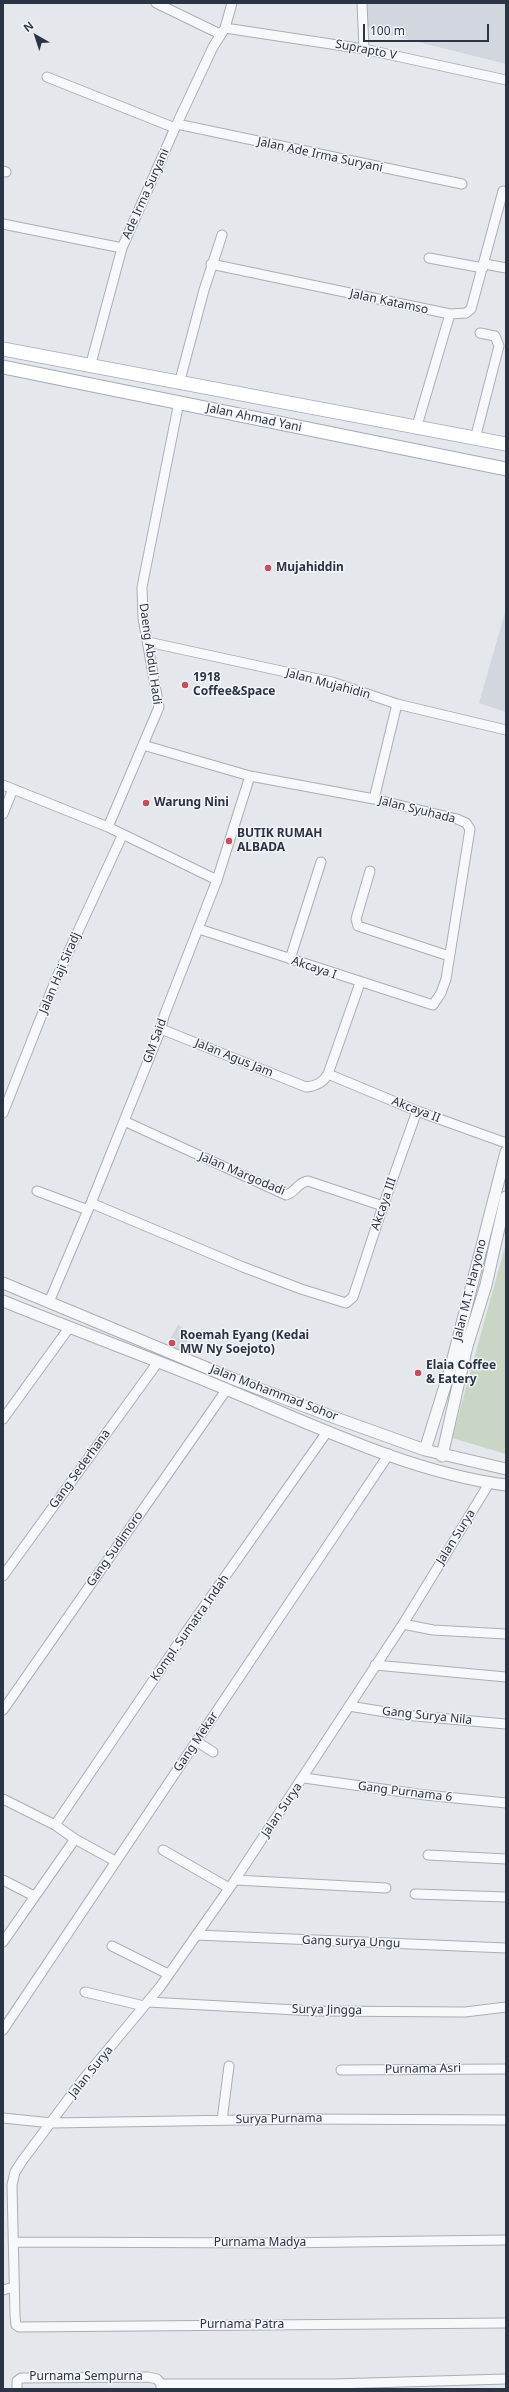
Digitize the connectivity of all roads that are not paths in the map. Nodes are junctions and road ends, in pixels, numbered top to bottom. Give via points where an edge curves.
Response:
1 (156, 3) edge
2 (232, 3) edge
3 (362, 3) edge
4 (222, 31) junction
5 (364, 49) junction
6 (46, 77) dead end
7 (506, 80) edge
8 (176, 126) junction
9 (462, 184) dead end
10 (503, 191) dead end
11 (3, 224) edge
12 (222, 235) dead end
13 (122, 248) junction
14 (429, 258) dead end
15 (211, 264) junction
16 (484, 266) junction
17 (506, 268) edge
18 (450, 314) junction
19 (480, 333) dead end
20 (3, 349) edge
21 (3, 367) edge
22 (90, 367) junction
23 (179, 384) junction
24 (179, 402) junction
25 (334, 413) junction
26 (416, 429) junction
27 (329, 434) junction
28 (476, 439) junction
29 (506, 444) edge
30 (506, 469) edge
31 (148, 642) junction
32 (397, 704) junction
33 (506, 730) edge
34 (143, 745) junction
35 (250, 776) junction
36 (3, 785) edge
37 (13, 789) junction
38 (374, 799) junction
39 (3, 814) edge
40 (108, 827) junction
41 (122, 836) junction
42 (321, 862) dead end
43 (370, 871) dead end
44 (217, 880) junction
45 (199, 929) junction
46 (449, 956) junction
47 (290, 959) junction
48 (360, 984) junction
49 (430, 1006) joint
50 (161, 1029) junction
51 (328, 1074) junction
52 (417, 1111) junction
53 (3, 1114) edge
54 (124, 1121) junction
55 (506, 1143) edge
56 (506, 1152) edge
57 (37, 1191) dead end
58 (506, 1197) edge
59 (382, 1206) junction
60 (90, 1207) junction
61 (483, 1237) junction
62 (495, 1240) junction
63 (3, 1283) edge
64 (3, 1301) edge
65 (49, 1302) junction
66 (69, 1328) junction
67 (158, 1362) junction
68 (450, 1370) junction
69 (461, 1375) junction
70 (227, 1389) junction
71 (286, 1399) junction
72 (280, 1413) junction
73 (3, 1419) edge
74 (327, 1432) junction
75 (425, 1450) junction
76 (389, 1454) junction
77 (442, 1456) junction
78 (506, 1469) edge
79 (490, 1482) junction
80 (506, 1486) edge
81 (3, 1576) edge
82 (403, 1624) junction
83 (506, 1634) edge
84 (375, 1665) junction
85 (506, 1677) edge
86 (349, 1706) junction
87 (3, 1710) edge
88 (506, 1724) edge
89 (196, 1741) junction
90 (213, 1752) dead end
91 (304, 1778) junction
92 (3, 1799) edge
93 (506, 1803) edge
94 (55, 1825) junction
95 (75, 1839) junction
96 (163, 1850) dead end
97 (428, 1855) dead end
98 (506, 1859) edge
99 (115, 1861) junction
100 (3, 1880) edge
101 (235, 1880) junction
102 (229, 1888) junction
103 (386, 1888) dead end
104 (415, 1894) dead end
105 (34, 1896) junction
106 (506, 1897) edge
107 (196, 1935) junction
108 (3, 1942) edge
109 (112, 1946) dead end
110 (506, 1948) edge
111 (168, 1974) junction
112 (85, 1992) dead end
113 (146, 2004) junction
114 (506, 2007) edge
115 (3, 2030) edge
116 (228, 2066) dead end
117 (506, 2069) edge
118 (341, 2070) dead end
119 (3, 2118) edge
120 (222, 2120) junction
121 (506, 2120) edge
122 (52, 2123) junction
123 (506, 2240) edge
124 (14, 2242) junction
125 (14, 2287) junction
126 (3, 2290) edge
127 (506, 2323) edge
128 (506, 2380) edge
129 (161, 2386) edge
130 (17, 2389) edge

1 - 4 street, Suprapto V
2 - 4 street, Ade Irma Suryani
3 - 5 street
4 - 5 street, Suprapto V
4 - 8 street, Ade Irma Suryani
5 - 7 street, Suprapto V
6 - 8 street, Jalan Ade Irma Suryani
8 - 9 street, Jalan Ade Irma Suryani
8 - 13 street, Ade Irma Suryani
10 - 16 street
11 - 13 street
12 - 15 street
13 - 22 street, Ade Irma Suryani
14 - 16 street
15 - 18 street, Jalan Katamso
15 - 23 street
16 - 17 street
16 - 18 street via 470,311
18 - 26 street
19 - 28 street via 495,336 499,346
20 - 22 main road, Jalan Ahmad Yani
21 - 24 main road, Jalan Ahmad Yani
22 - 23 main road, Jalan Ahmad Yani
23 - 25 main road, Jalan Ahmad Yani
24 - 27 main road, Jalan Ahmad Yani
24 - 31 street, Daeng Abdul Hadi via 142,587 143,618
25 - 26 main road, Jalan Ahmad Yani
25 - 27 main road
26 - 28 main road, Jalan Ahmad Yani
27 - 30 main road, Jalan Ahmad Yani
28 - 29 main road, Jalan Ahmad Yani
31 - 32 street, Jalan Mujahidin via 332,682
31 - 34 street, Daeng Abdul Hadi via 159,707
32 - 33 street, Jalan Mujahidin
32 - 38 street
34 - 35 street, Jalan Syuhada
34 - 40 street, Daeng Abdul Hadi
35 - 38 street, Jalan Syuhada
35 - 44 street, GM Said
36 - 37 street
37 - 39 street
37 - 40 street
38 - 46 street, Jalan Syuhada via 457,819 466,823 470,829
40 - 41 street
41 - 44 street
41 - 53 street, Jalan Haji Siradj via 56,979
42 - 47 street
43 - 46 street via 356,919 358,926
44 - 45 street, GM Said
45 - 47 street, Akcaya I
45 - 50 street, GM Said
46 - 49 street, Jalan Syuhada via 441,993 437,1002
47 - 48 street, Akcaya I
48 - 49 street, Akcaya I
48 - 51 street
50 - 51 street, Jalan Agus Jam via 306,1087 318,1084
50 - 54 street, GM Said
51 - 52 street, Akcaya II
52 - 55 street, Akcaya II
52 - 59 street, Akcaya III
54 - 59 street, Jalan Margodadi via 286,1195 308,1180
54 - 60 street, GM Said
56 - 61 street, Jalan M.T. Haryono
57 - 60 street
58 - 62 street
59 - 60 street, Akcaya III via 353,1297 346,1303 300,1289
60 - 65 street, GM Said
61 - 62 street
61 - 68 street, Jalan M.T. Haryono
62 - 69 street via 486,1285
63 - 65 street, Jalan Mohammad Sohor
64 - 66 street, Jalan Mohammad Sohor
65 - 71 street, Jalan Mohammad Sohor
66 - 67 street, Jalan Mohammad Sohor
66 - 73 street
67 - 70 street, Jalan Mohammad Sohor
67 - 81 street, Gang Sederhana
68 - 69 street
68 - 75 street, Jalan M.T. Haryono
69 - 77 street
70 - 72 street, Jalan Mohammad Sohor
70 - 87 street, Gang Sudimoro
71 - 72 street
71 - 75 street, Jalan Mohammad Sohor
72 - 74 street, Jalan Mohammad Sohor
74 - 76 street, Jalan Mohammad Sohor
74 - 94 street, Kompl. Sumatra Indah via 186,1632
75 - 77 street, Jalan Mohammad Sohor
76 - 79 street, Jalan Mohammad Sohor
76 - 89 street, Gang Mekar
77 - 78 street, Jalan Mohammad Sohor
79 - 80 street, Jalan Mohammad Sohor
79 - 82 street, Jalan Surya
82 - 83 street via 433,1630
82 - 84 street, Jalan Surya
84 - 85 street
84 - 86 street, Jalan Surya
86 - 88 street, Gang Surya Nila via 404,1715
86 - 91 street, Jalan Surya
89 - 90 street
89 - 99 street, Gang Mekar
91 - 93 street, Gang Purnama 6 via 425,1795
91 - 101 street, Jalan Surya
92 - 94 street
94 - 95 street
95 - 99 street
95 - 105 street
96 - 102 street
97 - 98 street
99 - 115 street, Gang Mekar
100 - 105 street
101 - 102 street, Jalan Surya
101 - 103 street
102 - 107 street, Jalan Surya
104 - 106 street
105 - 108 street
107 - 110 street, Gang surya Ungu
107 - 111 street, Jalan Surya
109 - 111 street
111 - 113 street, Jalan Surya
112 - 113 street, Surya Jingga
113 - 114 street, Surya Jingga via 314,2011 465,2012
113 - 122 street, Jalan Surya
116 - 120 street
117 - 118 street, Purnama Asri
119 - 122 street, Surya Purnama
120 - 121 street, Surya Purnama
120 - 122 street, Surya Purnama
122 - 124 street, Jalan Surya via 15,2172 12,2185
123 - 124 street, Purnama Madya via 276,2243
124 - 125 street, Jalan Surya
125 - 126 street
125 - 127 street, Purnama Patra via 16,2325 19,2327
128 - 129 street, Purnama Sempurna
129 - 130 street, Purnama Sempurna via 156,2378 148,2377 20,2378 17,2381

